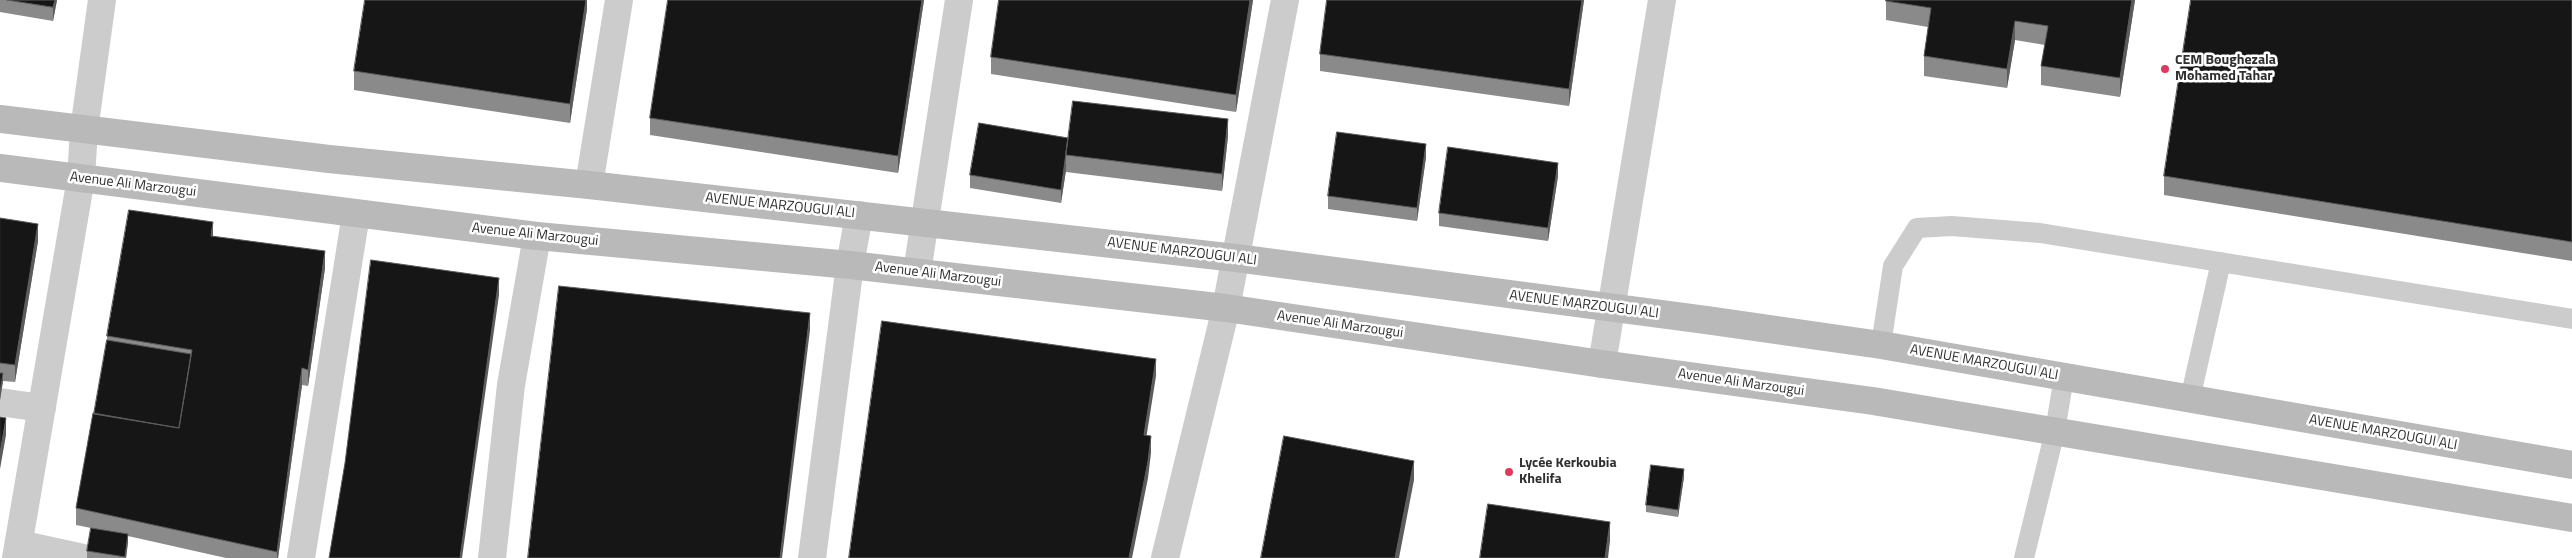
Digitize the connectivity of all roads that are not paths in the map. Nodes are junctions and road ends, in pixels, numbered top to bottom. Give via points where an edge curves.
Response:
1 (102, 0) edge
2 (620, 0) edge
3 (960, 0) edge
4 (1285, 0) edge
5 (1662, 0) edge
6 (0, 119) edge
7 (84, 130) junction
8 (0, 168) edge
9 (82, 178) junction
10 (590, 185) junction
11 (356, 214) junction
12 (859, 215) junction
13 (924, 222) junction
14 (538, 236) junction
15 (1236, 258) junction
16 (2221, 262) junction
17 (850, 265) junction
18 (916, 272) junction
19 (1226, 308) junction
20 (1610, 309) junction
21 (2572, 319) edge
22 (1881, 345) junction
23 (1602, 364) junction
24 (2064, 377) junction
25 (2190, 399) junction
26 (0, 402) edge
27 (42, 408) junction
28 (2054, 431) junction
29 (2572, 465) edge
30 (2572, 518) edge
31 (17, 551) edge
32 (83, 558) edge
33 (301, 558) edge
34 (492, 558) edge
35 (812, 558) edge
36 (1165, 558) edge
37 (2024, 558) edge

1 - 7 street
2 - 10 street
3 - 13 street
4 - 15 street
5 - 20 street
6 - 7 main road
7 - 9 street
7 - 10 main road
8 - 9 main road, Avenue Ali Marzougui
9 - 11 main road, Avenue Ali Marzougui
9 - 27 street
10 - 12 main road, AVENUE MARZOUGUI ALI
11 - 14 main road, Avenue Ali Marzougui
11 - 33 street
12 - 13 main road, AVENUE MARZOUGUI ALI
12 - 17 street
13 - 15 main road, AVENUE MARZOUGUI ALI
13 - 18 street
14 - 17 main road, Avenue Ali Marzougui
14 - 34 street via 512,385
15 - 19 street
15 - 20 main road, AVENUE MARZOUGUI ALI
16 - 21 lane
16 - 22 lane via 2040,233 1952,226 1917,228 1893,266
16 - 25 lane
17 - 18 main road, Avenue Ali Marzougui
17 - 35 street
18 - 19 main road, Avenue Ali Marzougui
19 - 23 main road, Avenue Ali Marzougui
19 - 36 street
20 - 22 main road, AVENUE MARZOUGUI ALI
20 - 23 street
22 - 24 main road, AVENUE MARZOUGUI ALI
23 - 28 main road, Avenue Ali Marzougui via 1874,401
24 - 25 main road, AVENUE MARZOUGUI ALI
24 - 28 lane
25 - 29 main road, AVENUE MARZOUGUI ALI
26 - 27 street
27 - 31 street
28 - 30 main road
28 - 37 lane
31 - 32 street

